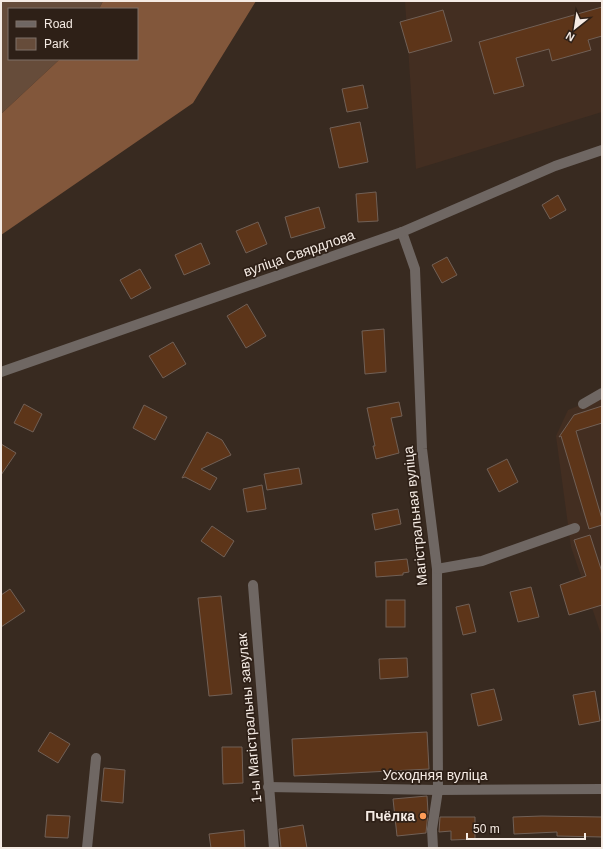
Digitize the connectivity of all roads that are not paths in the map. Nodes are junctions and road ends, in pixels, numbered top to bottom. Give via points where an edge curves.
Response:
1 (602, 150) edge
2 (402, 232) junction
3 (1, 372) edge
4 (602, 393) edge
5 (583, 404) dead end
6 (575, 528) dead end
7 (437, 569) junction
8 (252, 585) dead end
9 (96, 758) dead end
10 (268, 787) junction
11 (602, 789) edge
12 (438, 790) junction
13 (88, 848) edge
14 (274, 848) edge
15 (433, 848) edge

1 - 2 street, вуліца Свярдлова via 555,166
2 - 3 street, вуліца Свярдлова
2 - 7 street, Магістральная вуліца via 414,269 422,449
4 - 5 street
6 - 7 street via 482,561
7 - 12 street, Магістральная вуліца
8 - 10 street, 1-ы Магістральны завулак
9 - 13 street
10 - 12 street, Усходняя вуліца
10 - 14 street, 1-ы Магістральны завулак
11 - 12 street, Усходняя вуліца
12 - 15 street, Магістральная вуліца via 432,829

